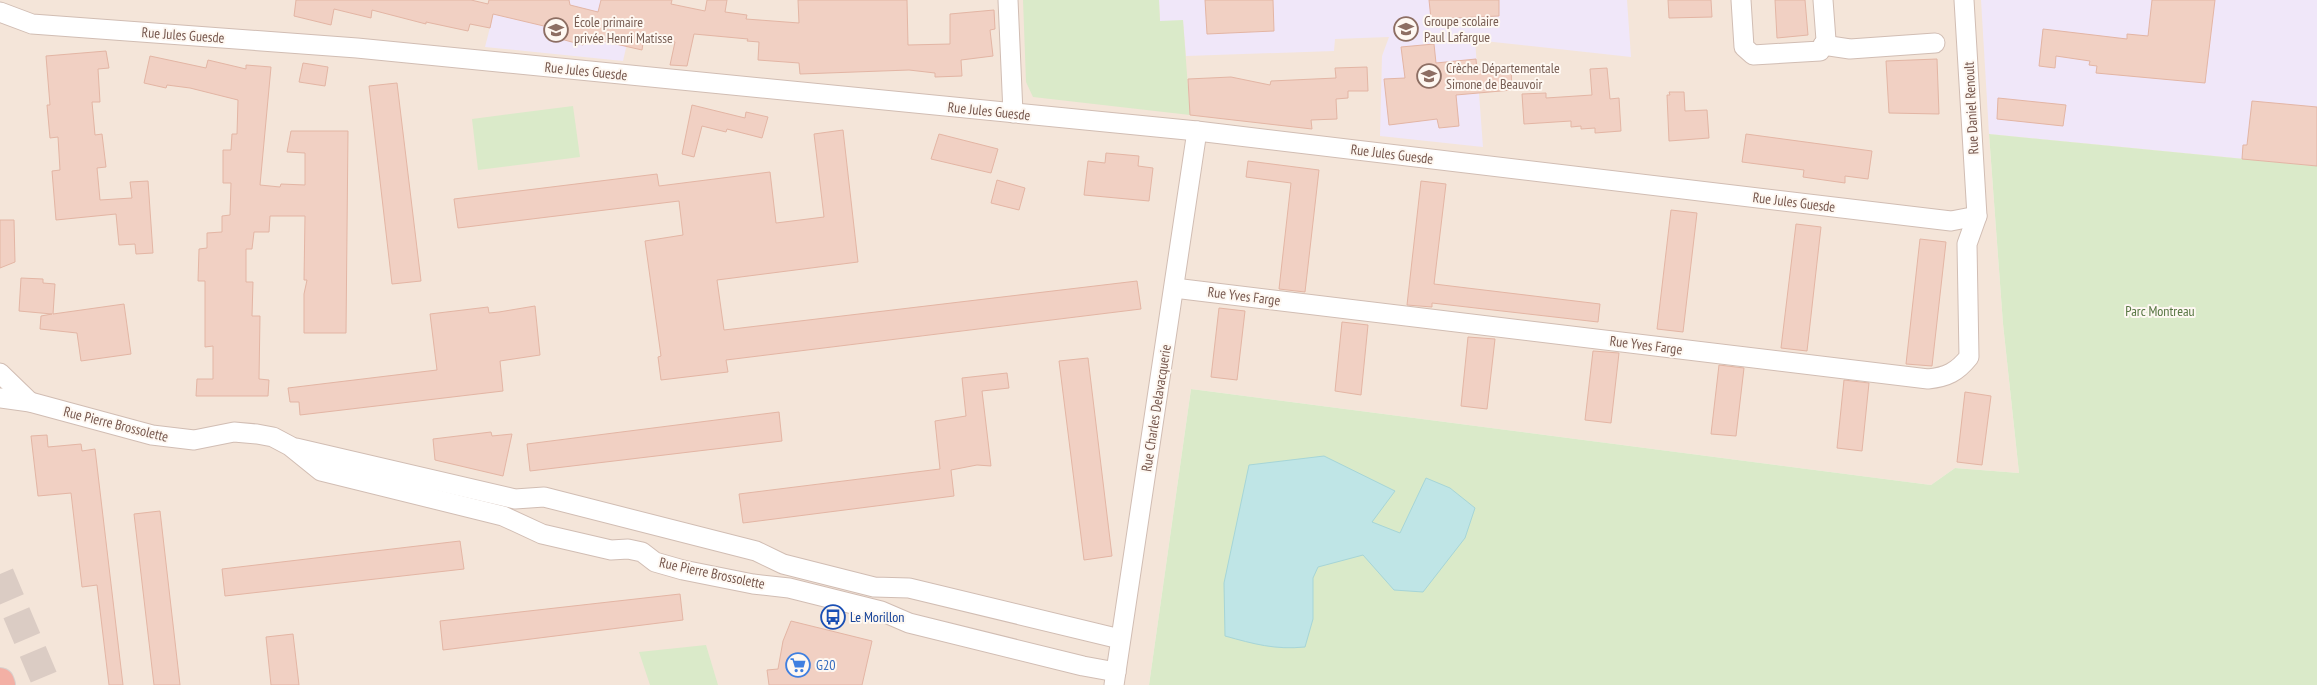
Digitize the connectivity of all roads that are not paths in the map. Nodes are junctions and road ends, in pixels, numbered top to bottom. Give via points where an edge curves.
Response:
1 (1008, 0) edge
2 (1741, 0) edge
3 (1823, 0) edge
4 (1964, 0) edge
5 (0, 12) edge
6 (1935, 43) dead end
7 (1823, 45) junction
8 (1013, 113) junction
9 (1197, 131) junction
10 (1977, 216) junction
11 (1174, 288) junction
12 (0, 373) edge
13 (0, 398) edge
14 (30, 402) junction
15 (290, 446) junction
16 (658, 526) junction
17 (642, 552) junction
18 (1120, 639) junction
19 (1115, 678) edge

1 - 8 street
2 - 7 street via 1744,47 1753,55 1820,51
3 - 7 street via 1826,40
4 - 10 street, Rue Daniel Renoult
5 - 8 street, Rue Jules Guesde via 32,24 357,48
6 - 7 street via 1850,49
8 - 9 street, Rue Jules Guesde
9 - 10 street, Rue Jules Guesde via 1951,220
9 - 11 street, Rue Charles Delavacquerie
10 - 11 street, Rue Yves Farge via 1967,244 1969,357 1960,369 1945,377 1928,379
11 - 18 street, Rue Charles Delavacquerie
12 - 14 street, Rue Pierre Brossolette
13 - 14 street, Rue Pierre Brossolette
14 - 15 street, Rue Pierre Brossolette via 152,435 194,440 234,432 273,437
15 - 16 street, Rue Pierre Brossolette via 515,499 544,497
15 - 17 street, Rue Pierre Brossolette via 320,472 502,516 542,534 586,545
16 - 17 street via 648,534
16 - 18 street, Rue Pierre Brossolette via 756,551 783,564 874,587 909,588
17 - 19 street, Rue Pierre Brossolette via 649,567 658,572 683,570 789,588 881,611 909,623 1084,666
18 - 19 street, Rue Charles Delavacquerie

